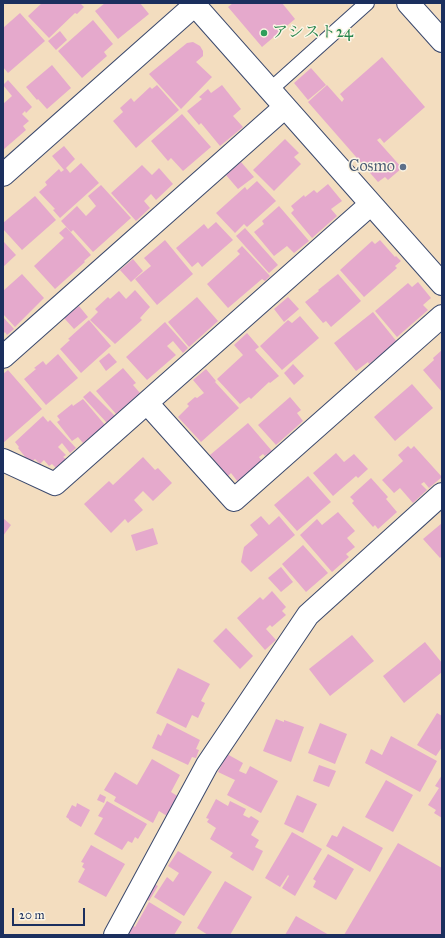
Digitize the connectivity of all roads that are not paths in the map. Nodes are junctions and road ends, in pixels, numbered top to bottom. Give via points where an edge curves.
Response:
1 (366, 3) edge
2 (408, 3) edge
3 (195, 4) edge
4 (442, 40) edge
5 (270, 90) junction
6 (285, 107) junction
7 (3, 175) edge
8 (371, 204) junction
9 (442, 284) edge
10 (442, 316) edge
11 (3, 357) edge
12 (147, 403) junction
13 (3, 460) edge
14 (442, 494) edge
15 (115, 935) edge

1 - 5 lane
2 - 4 main road
3 - 5 main road
3 - 7 main road
5 - 6 main road
6 - 8 main road
6 - 11 main road
8 - 9 main road
8 - 12 main road
10 - 12 main road via 234,500
12 - 13 main road via 55,484
14 - 15 main road via 308,615 207,765

